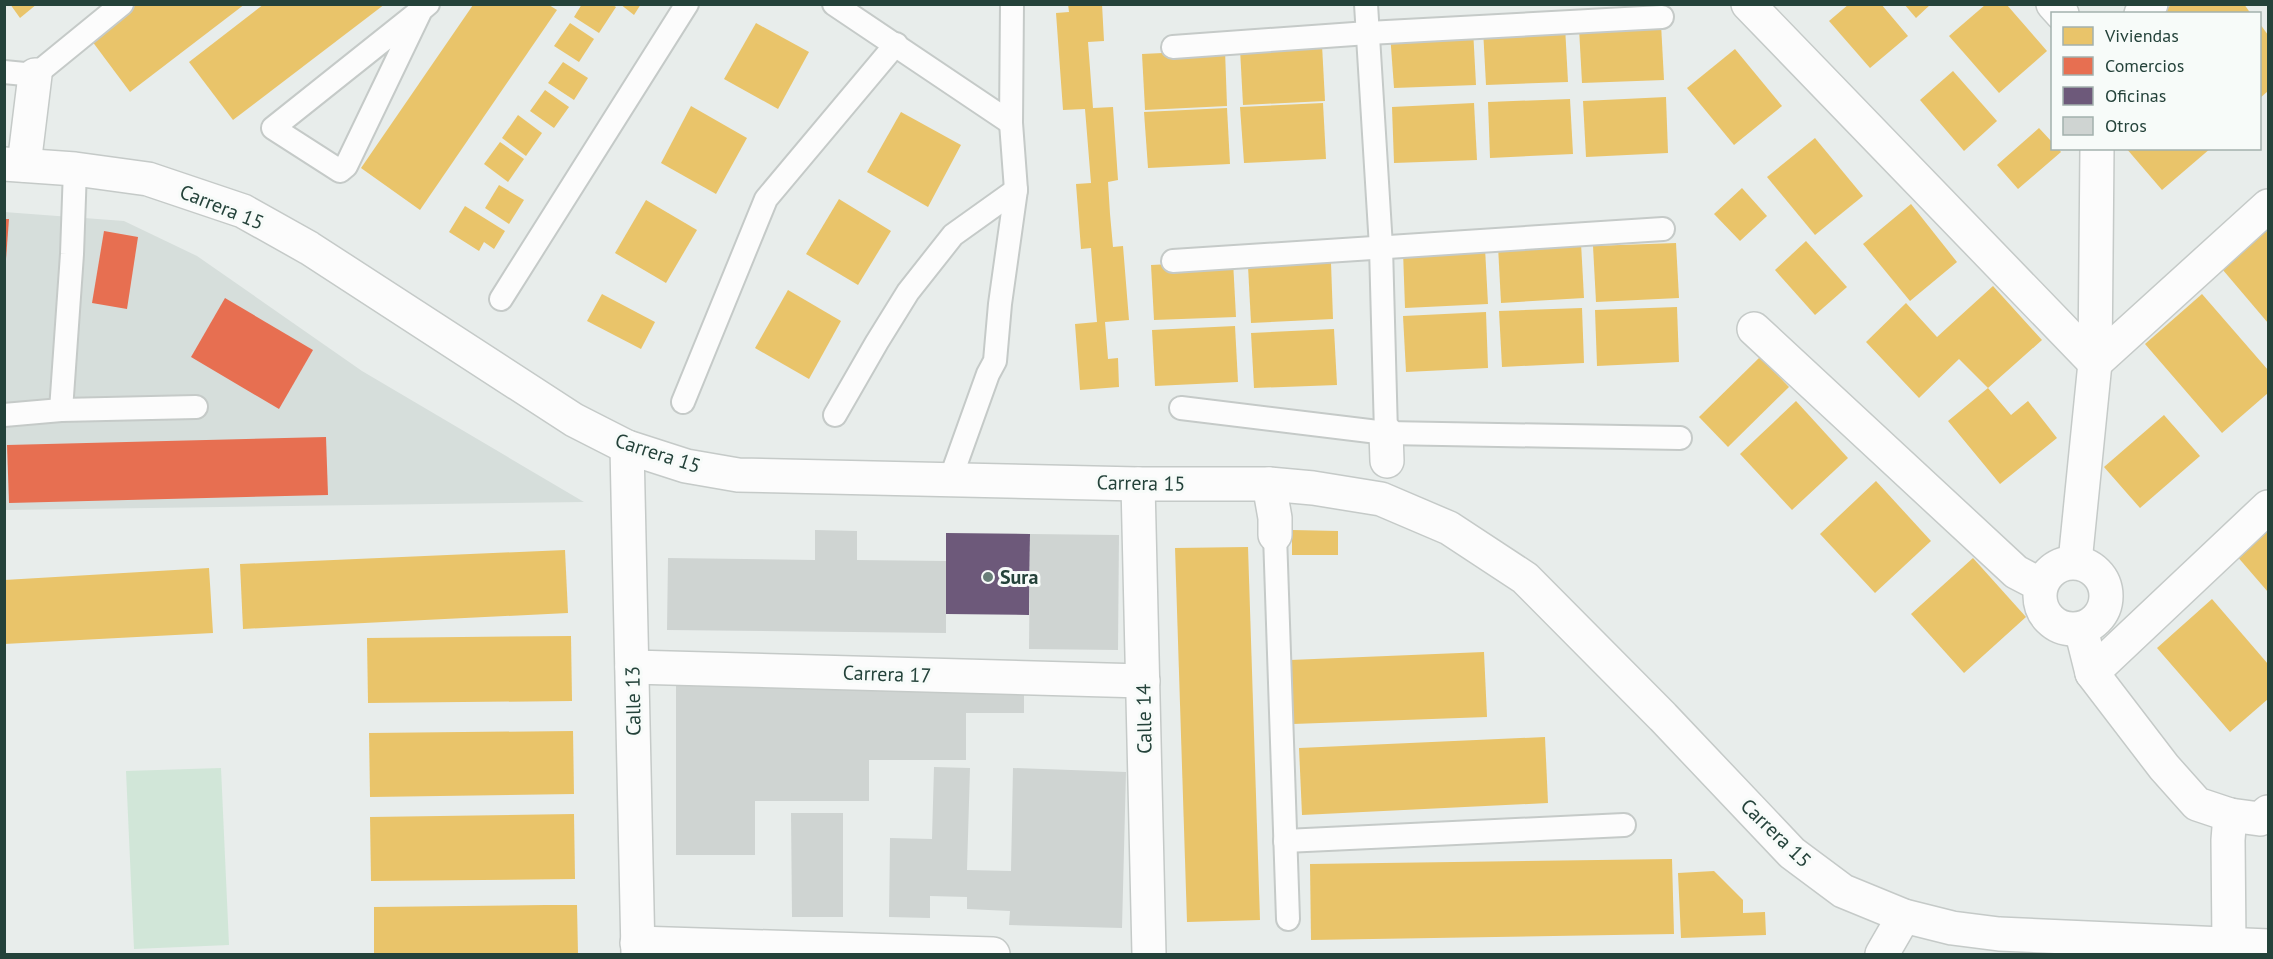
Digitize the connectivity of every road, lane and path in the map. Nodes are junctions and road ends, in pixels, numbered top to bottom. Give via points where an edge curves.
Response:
1 (122, 4) edge
2 (687, 4) edge
3 (834, 4) edge
4 (1012, 4) edge
5 (1366, 4) edge
6 (1748, 4) edge
7 (425, 7) edge
8 (1662, 17) dead end
9 (1368, 33) junction
10 (896, 44) junction
11 (1173, 47) dead end
12 (20, 73) edge
13 (1011, 123) junction
14 (2097, 150) edge
15 (14, 165) edge
16 (75, 169) junction
17 (1016, 190) junction
18 (2268, 206) edge
19 (1663, 229) dead end
20 (1381, 247) junction
21 (1173, 261) dead end
22 (501, 299) dead end
23 (1754, 329) dead end
24 (2095, 363) junction
25 (683, 402) dead end
26 (196, 407) dead end
27 (1181, 408) dead end
28 (61, 411) junction
29 (835, 415) dead end
30 (4, 416) edge
31 (1680, 438) dead end
32 (627, 447) junction
33 (1386, 447) junction
34 (950, 480) junction
35 (1138, 484) junction
36 (1269, 484) junction
37 (1381, 499) junction
38 (2268, 507) edge
39 (1275, 535) joint
40 (2075, 562) junction
41 (2041, 585) junction
42 (2081, 628) junction
43 (632, 667) junction
44 (2092, 674) junction
45 (1143, 681) junction
46 (2268, 812) edge
47 (2230, 815) junction
48 (1624, 825) dead end
49 (1285, 841) junction
50 (1904, 916) junction
51 (1288, 919) dead end
52 (2229, 944) junction
53 (2268, 946) edge
54 (638, 949) edge
55 (993, 954) edge
56 (1149, 954) edge
57 (1882, 954) edge

1 - 12 lane
2 - 22 lane
3 - 10 lane
4 - 13 lane
5 - 9 lane
6 - 24 street
7 - 7 lane via 310,98 273,128 340,171 346,166
8 - 9 lane
9 - 11 lane
9 - 20 lane
10 - 13 lane
10 - 25 lane via 766,199
12 - 15 street
13 - 17 lane
14 - 24 street
15 - 16 street, Carrera 15
16 - 28 lane
16 - 32 street, Carrera 15 via 147,179 243,211 309,248 574,420
17 - 29 lane via 953,235 908,292
17 - 34 lane via 995,361
18 - 24 street
19 - 20 lane
20 - 21 lane
20 - 33 lane
23 - 41 street via 2016,572
24 - 40 street
26 - 28 lane
27 - 33 lane
28 - 30 lane
31 - 33 lane
32 - 34 street, Carrera 15 via 686,466 738,475
32 - 43 street, Calle 13
33 - 37 lane
34 - 35 street, Carrera 15
35 - 36 street, Carrera 15
35 - 45 street, Calle 14
36 - 37 street, Carrera 15
36 - 39 street
37 - 50 street, Carrera 15 via 1449,528 1525,578 1792,853 1843,891
38 - 44 street
39 - 49 lane
40 - 41 street via 2061,564 2049,572
40 - 42 street via 2090,567 2102,578 2107,593 2104,609 2095,622
41 - 42 street via 2044,612 2054,623
42 - 44 street
43 - 45 street, Carrera 17
43 - 54 street, Calle 13
44 - 47 street via 2197,804
45 - 56 street, Calle 14
46 - 47 street via 2260,819
47 - 52 street
48 - 49 lane
49 - 51 lane
50 - 52 street, Carrera 15 via 2000,934
50 - 57 street
52 - 53 street, Carrera 15
54 - 55 street

